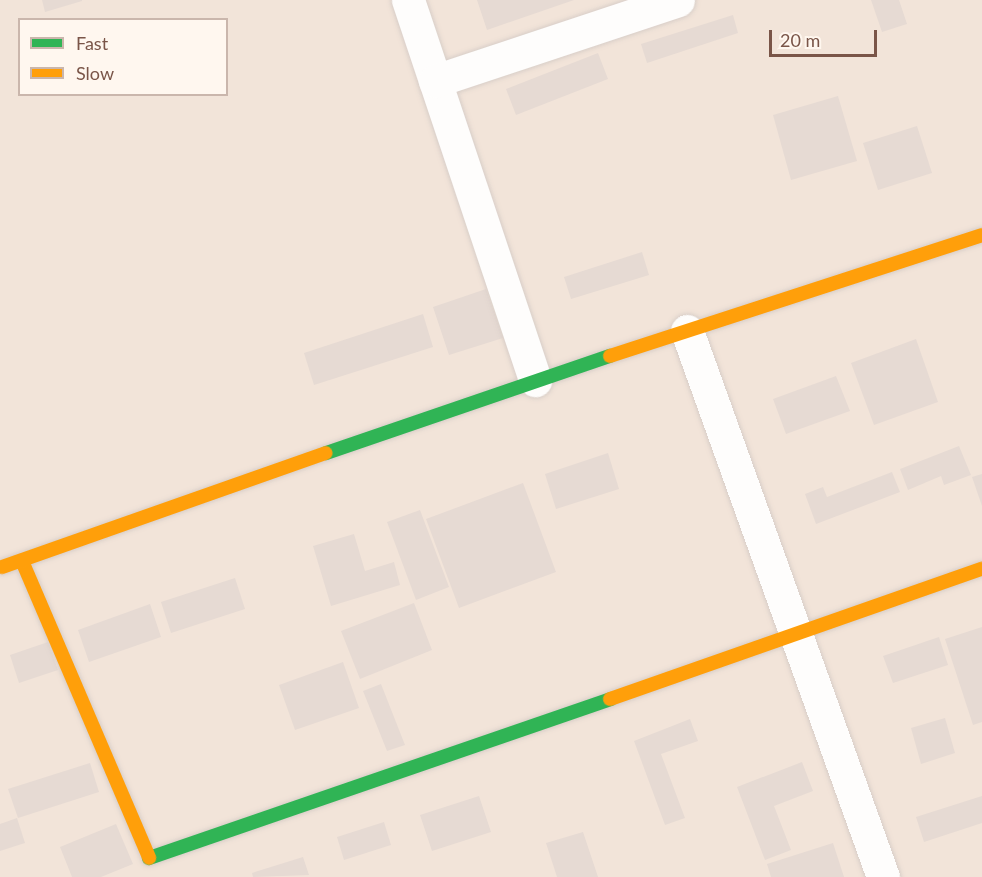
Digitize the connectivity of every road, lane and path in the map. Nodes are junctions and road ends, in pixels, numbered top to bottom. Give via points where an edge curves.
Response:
1 (408, 0) edge
2 (678, 0) edge
3 (435, 81) junction
4 (982, 234) edge
5 (687, 331) junction
6 (535, 381) junction
7 (22, 561) junction
8 (0, 567) edge
9 (982, 569) edge
10 (795, 632) junction
11 (883, 877) edge

1 - 3 street
2 - 3 street
3 - 6 street
4 - 5 street
5 - 6 street
5 - 10 street
6 - 7 street
7 - 8 street
7 - 10 street via 150,860
9 - 10 street
10 - 11 street

